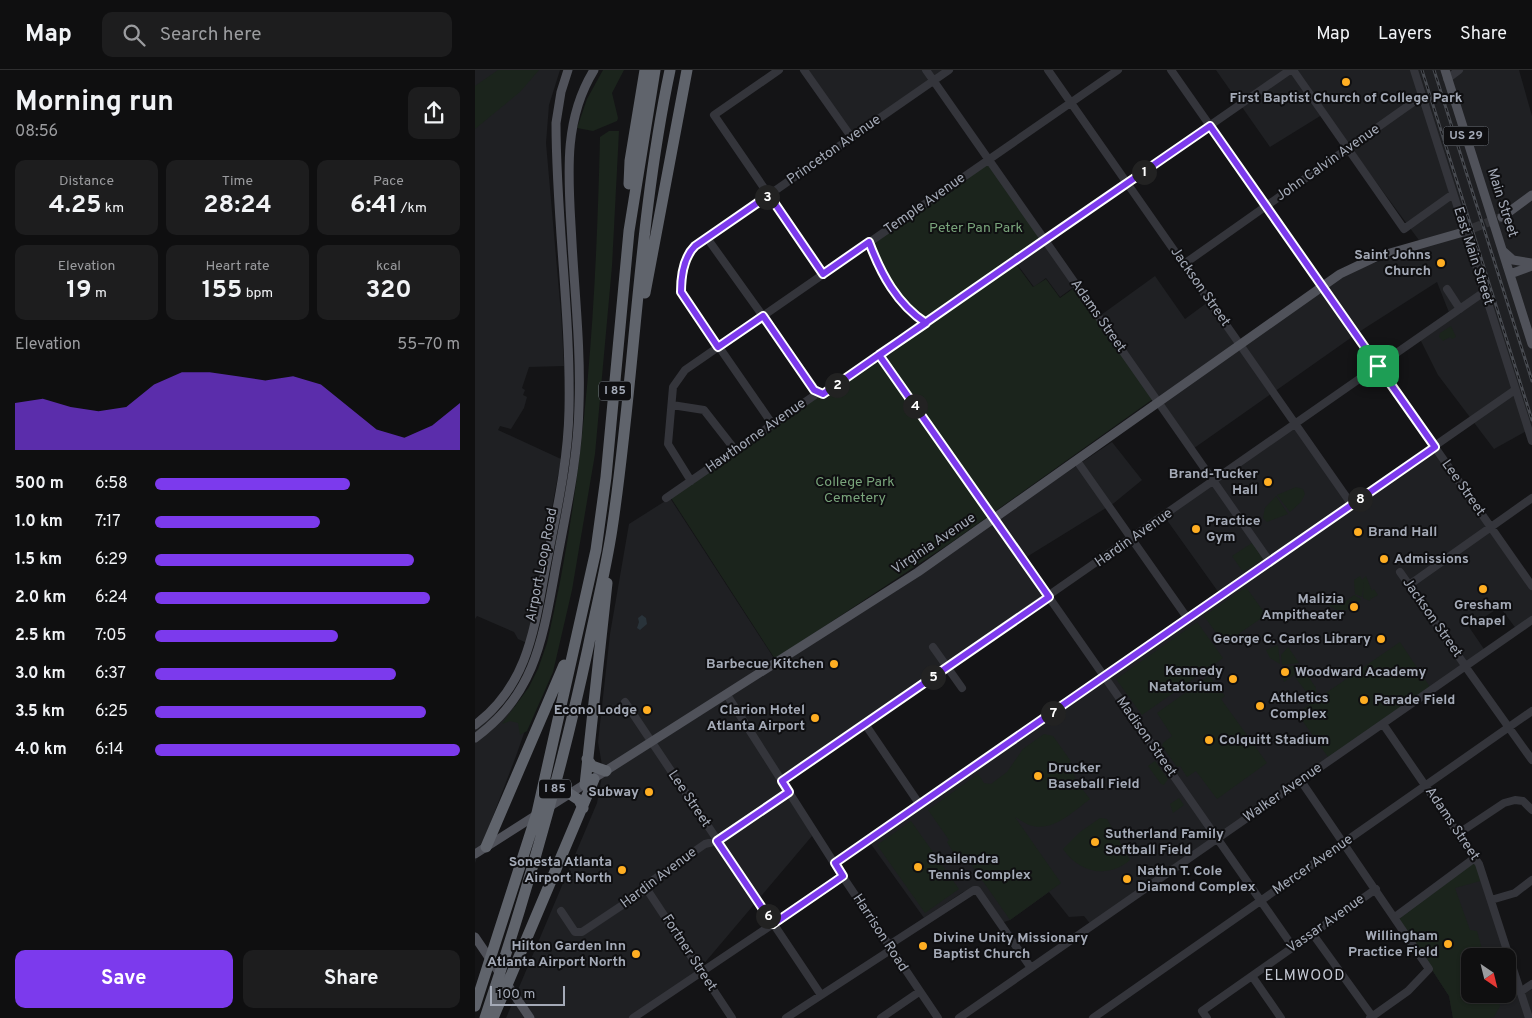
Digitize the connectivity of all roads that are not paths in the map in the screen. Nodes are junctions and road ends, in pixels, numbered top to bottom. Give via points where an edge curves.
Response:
1 (568, 70) edge
2 (595, 70) edge
3 (645, 70) edge
4 (655, 70) edge
5 (670, 70) edge
6 (687, 70) edge
7 (779, 70) edge
8 (804, 70) edge
9 (926, 70) edge
10 (949, 70) edge
11 (1049, 70) edge
12 (1118, 70) edge
13 (1171, 70) edge
14 (1291, 70) edge
15 (1414, 70) edge
16 (1459, 70) edge
17 (1446, 74) edge
18 (934, 81) junction
19 (1422, 96) junction
20 (1071, 103) junction
21 (1210, 126) junction
22 (852, 138) junction
23 (1348, 148) junction
24 (989, 160) junction
25 (1127, 183) junction
26 (1453, 194) junction
27 (769, 195) junction
28 (1532, 195) edge
29 (1528, 201) edge
30 (1266, 206) junction
31 (1502, 217) tunnel mouth
32 (629, 231) junction
33 (1460, 233) tunnel mouth
34 (707, 238) junction
35 (1045, 240) junction
36 (869, 242) junction
37 (1503, 250) junction
38 (1184, 264) junction
39 (1532, 265) edge
40 (823, 274) junction
41 (1510, 274) junction
42 (1323, 287) junction
43 (1447, 289) dead end
44 (1484, 292) junction
45 (1460, 309) junction
46 (638, 313) junction
47 (763, 316) junction
48 (926, 323) junction
49 (1532, 344) edge
50 (1241, 345) junction
51 (718, 347) junction
52 (879, 355) junction
53 (1378, 366) junction
54 (1515, 390) junction
55 (818, 393) junction
56 (1159, 402) junction
57 (672, 405) junction
58 (1296, 424) junction
59 (773, 425) junction
60 (1532, 441) edge
61 (1435, 447) junction
62 (735, 451) junction
63 (1077, 460) junction
64 (691, 481) junction
65 (1214, 481) junction
66 (666, 498) dead end
67 (1532, 498) edge
68 (1352, 505) junction
69 (994, 519) junction
70 (1491, 527) junction
71 (1132, 539) junction
72 (596, 550) junction
73 (607, 556) junction
74 (1270, 562) junction
75 (1399, 572) dead end
76 (1409, 585) junction
77 (1532, 586) edge
78 (1049, 597) junction
79 (1188, 619) junction
80 (1532, 620) edge
81 (933, 648) dead end
82 (1465, 665) junction
83 (947, 667) junction
84 (1104, 677) junction
85 (962, 688) dead end
86 (727, 695) junction
87 (625, 702) dead end
88 (1532, 711) edge
89 (865, 724) junction
90 (1383, 724) junction
91 (475, 725) edge
92 (1509, 727) junction
93 (475, 738) edge
94 (652, 743) junction
95 (587, 759) junction
96 (1532, 760) edge
97 (606, 771) junction
98 (782, 781) junction
99 (1301, 781) junction
100 (589, 782) junction
101 (1426, 786) junction
102 (789, 792) junction
103 (570, 794) junction
104 (920, 805) junction
105 (583, 808) junction
106 (1532, 810) edge
107 (1459, 833) junction
108 (1217, 839) junction
109 (717, 841) junction
110 (1344, 843) junction
111 (486, 847) junction
112 (475, 854) edge
113 (1475, 857) junction
114 (835, 863) junction
115 (843, 876) junction
116 (1532, 880) edge
117 (646, 888) junction
118 (1376, 889) junction
119 (1491, 900) junction
120 (1261, 901) junction
121 (561, 911) dead end
122 (1395, 917) junction
123 (773, 924) junction
124 (1312, 934) junction
125 (476, 939) edge
126 (889, 946) junction
127 (1293, 947) junction
128 (1031, 968) junction
129 (702, 972) junction
130 (1252, 976) junction
131 (1532, 984) edge
132 (919, 992) junction
133 (1521, 992) junction
134 (821, 995) junction
135 (475, 1006) edge
136 (1204, 1015) edge
137 (1371, 1017) edge
138 (485, 1018) edge
139 (493, 1018) edge
140 (530, 1018) edge
141 (633, 1018) edge
142 (732, 1018) edge
143 (786, 1018) edge
144 (881, 1018) edge
145 (938, 1018) edge
146 (959, 1018) edge
147 (1093, 1018) edge
148 (1281, 1018) edge
149 (1529, 1018) edge

1 - 91 main road, Airport Loop Road via 558,107 556,138 569,375 566,451 533,633 519,674 507,692
2 - 93 main road, Airport Loop Road via 580,98 568,150 579,374 577,447 537,657 516,698
3 - 32 highway via 630,161
4 - 32 highway, I 85
5 - 46 highway, I 85 via 653,168
6 - 46 highway via 650,272
7 - 27 street via 714,115
8 - 22 street
9 - 18 street, Adams Street
10 - 18 street, Princeton Avenue
11 - 20 street, Jackson Street
12 - 20 street, Temple Avenue
13 - 21 street, Lee Street
14 - 21 street, Hawthorne Avenue
14 - 23 street
15 - 19 street, East Main Street
16 - 17 street
17 - 37 main road, Main Street / US 29
18 - 22 street, Princeton Avenue
18 - 24 street, Adams Street
19 - 23 street, John Calvin Avenue
19 - 26 street, East Main Street
20 - 24 street, Temple Avenue
20 - 25 street, Jackson Street
21 - 25 street, Hawthorne Avenue
21 - 30 street, Lee Street
22 - 27 street, Princeton Avenue
23 - 26 street via 1404,229
23 - 30 street, John Calvin Avenue
24 - 35 street, Adams Street
24 - 36 street, Temple Avenue
25 - 35 street, Hawthorne Avenue
25 - 38 street, Jackson Street
26 - 44 street, East Main Street
27 - 34 street, Princeton Avenue
27 - 40 street
28 - 29 main road
29 - 31 main road
30 - 38 street, John Calvin Avenue
30 - 42 street, Lee Street
32 - 72 highway, I 85
33 - 42 main road, Virginia Avenue via 1376,257 1340,274
34 - 47 street
34 - 51 street, Princeton Avenue via 687,256 681,292
35 - 48 street, Hawthorne Avenue
35 - 56 street, Adams Street
36 - 40 street, Temple Avenue
36 - 48 street via 889,286 908,310
37 - 39 main road via 1513,260
37 - 41 main road, Main Street / US 29
38 - 50 street, Jackson Street
39 - 41 main road
40 - 47 street, Temple Avenue
41 - 49 main road, Main Street / US 29
42 - 50 main road, Virginia Avenue
42 - 53 street, Lee Street
43 - 45 street
44 - 45 street, Hardin Avenue
44 - 54 street, East Main Street
45 - 53 street, Hardin Avenue
46 - 73 highway, I 85
47 - 51 street, Temple Avenue
47 - 55 street
48 - 52 street, Hawthorne Avenue
50 - 56 main road, Virginia Avenue
50 - 58 street, Jackson Street
51 - 57 street, Temple Avenue via 680,377 673,387
51 - 59 street, Princeton Avenue
52 - 55 street, Hawthorne Avenue via 823,394
52 - 69 street, Madison Street
53 - 58 street, Hardin Avenue
53 - 61 street, Lee Street
54 - 60 street, East Main Street
54 - 61 street
55 - 59 street, Hawthorne Avenue
56 - 63 main road, Virginia Avenue
56 - 65 street, Adams Street
57 - 62 street via 704,410
57 - 64 street, Temple Avenue via 668,444
58 - 65 street, Hardin Avenue
58 - 68 street, Jackson Street
59 - 62 street, Hawthorne Avenue
61 - 68 street
61 - 70 street, Lee Street
62 - 64 street, Hawthorne Avenue
63 - 69 main road, Virginia Avenue
63 - 71 street
64 - 66 street, Hawthorne Avenue
65 - 71 street, Hardin Avenue
65 - 74 street, Adams Street
67 - 70 street
68 - 74 street
69 - 78 street, Madison Street
69 - 86 main road, Virginia Avenue
70 - 76 street
70 - 77 street, Lee Street
71 - 78 street, Hardin Avenue
71 - 79 street
72 - 111 highway via 587,566 574,634 563,667
72 - 135 highway, I 85 via 537,813
73 - 95 highway via 604,620
73 - 138 highway, I 85 via 576,706 553,797 516,927
74 - 79 street
75 - 76 street, Jackson Street
76 - 82 street, Jackson Street
78 - 83 street, Hardin Avenue
78 - 84 street, Madison Street
79 - 84 street
80 - 82 street, Walker Avenue
81 - 83 street
82 - 90 street, Walker Avenue
82 - 92 street, Jackson Street
83 - 85 street
83 - 89 street, Hardin Avenue
84 - 104 street
84 - 108 street, Madison Street
86 - 94 main road, Virginia Avenue
86 - 98 street, Harrison Road
87 - 94 street, Lee Street
88 - 92 street, Mercer Avenue
89 - 98 street, Hardin Avenue
89 - 104 street
90 - 99 street, Walker Avenue
90 - 101 street, Adams Street
92 - 96 street, Jackson Street
92 - 101 street, Mercer Avenue
94 - 97 main road, Virginia Avenue
94 - 109 street, Lee Street
95 - 97 highway via 593,767
95 - 100 highway
97 - 100 main road, Virginia Avenue
98 - 102 street, Harrison Road
99 - 108 street, Walker Avenue
99 - 110 street
100 - 103 main road, Virginia Avenue
100 - 105 highway
101 - 107 street, Adams Street
101 - 110 street, Mercer Avenue
102 - 109 street, Hardin Avenue
102 - 114 street, Harrison Road
103 - 105 highway
103 - 111 main road, Virginia Avenue
104 - 114 street
105 - 139 highway
106 - 107 street via 1523,801 1510,800
107 - 113 street, Adams Street
108 - 120 street, Madison Street
108 - 128 street, Walker Avenue
109 - 117 street, Hardin Avenue via 705,844
109 - 123 street, Lee Street
110 - 118 street
110 - 120 street, Mercer Avenue
111 - 112 main road, Virginia Avenue
113 - 119 street, Adams Street
113 - 122 street
114 - 115 street, Harrison Road
115 - 123 street
115 - 126 street, Harrison Road
116 - 119 street via 1515,893
117 - 121 street, Hardin Avenue via 582,932 575,932
117 - 129 street, Fortner Street
118 - 122 street
118 - 124 street, Vassar Avenue
119 - 133 street, Adams Street
120 - 127 street, Madison Street
120 - 147 street, Mercer Avenue
122 - 137 street via 1429,969 1408,991
123 - 129 street
123 - 134 street, Lee Street
124 - 127 street, Vassar Avenue
124 - 137 street
125 - 140 main road
126 - 128 street via 977,890
126 - 132 street, Harrison Road
126 - 134 street via 889,951
127 - 130 street, Vassar Avenue
128 - 146 street, Walker Avenue
129 - 141 street
129 - 142 street, Fortner Street
130 - 136 street, Vassar Avenue
130 - 148 street
131 - 133 street
132 - 144 street
132 - 145 street, Harrison Road
133 - 149 street, Adams Street
134 - 143 street

